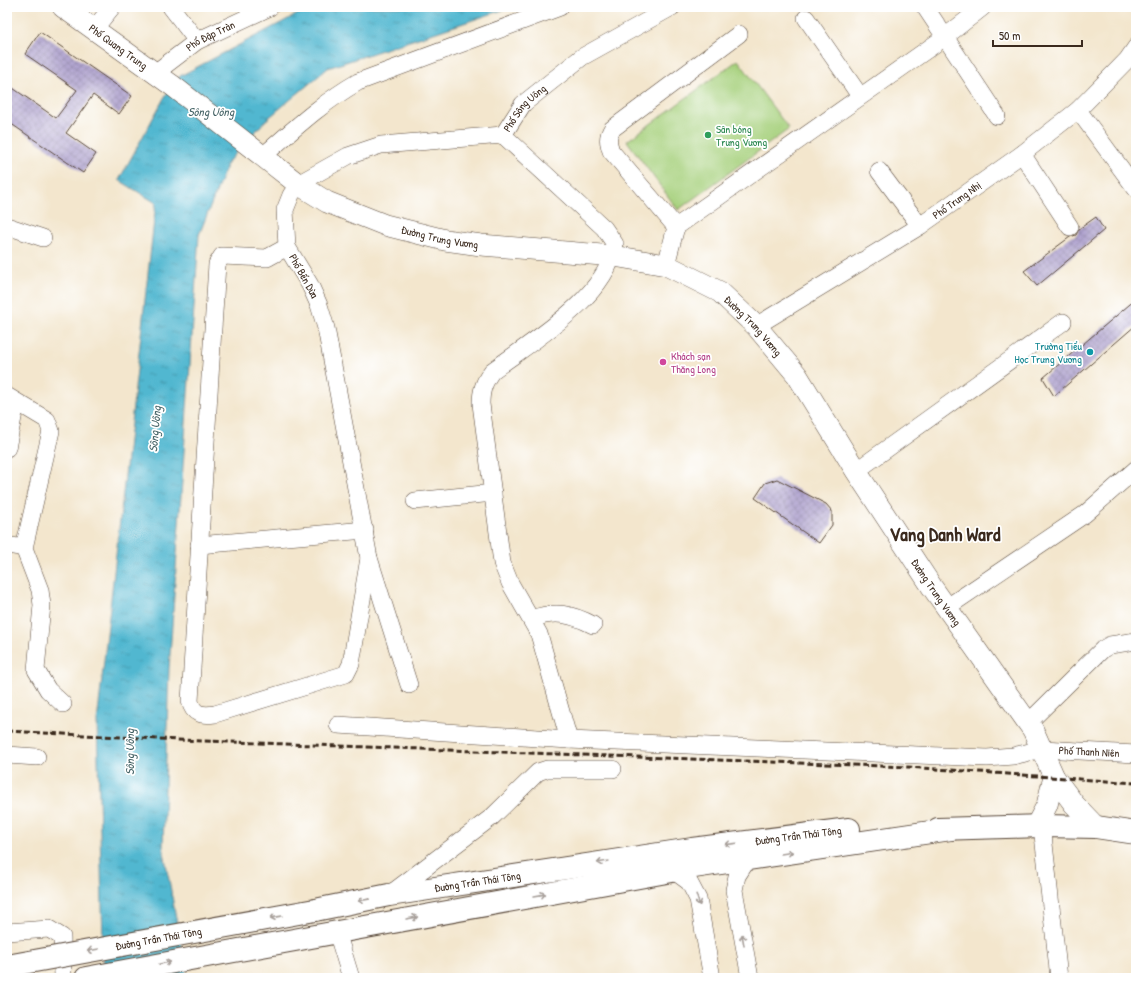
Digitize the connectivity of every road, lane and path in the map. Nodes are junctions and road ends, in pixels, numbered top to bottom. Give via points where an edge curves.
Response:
1 (63, 7) edge
2 (112, 7) edge
3 (171, 7) edge
4 (270, 7) edge
5 (560, 7) edge
6 (672, 7) edge
7 (925, 7) edge
8 (983, 7) edge
9 (806, 18) dead end
10 (94, 29) junction
11 (739, 34) dead end
12 (945, 37) junction
13 (197, 41) junction
14 (1133, 60) edge
15 (155, 73) junction
16 (860, 96) junction
17 (1078, 110) junction
18 (996, 116) dead end
19 (503, 135) junction
20 (259, 152) junction
21 (1022, 154) junction
22 (879, 171) dead end
23 (298, 184) junction
24 (1136, 189) edge
25 (7, 226) edge
26 (920, 226) junction
27 (1070, 226) dead end
28 (676, 227) junction
29 (43, 238) dead end
30 (287, 247) junction
31 (614, 256) junction
32 (666, 265) junction
33 (1063, 322) dead end
34 (756, 326) junction
35 (12, 399) edge
36 (7, 448) edge
37 (1136, 469) edge
38 (856, 471) junction
39 (493, 492) junction
40 (415, 501) dead end
41 (365, 530) junction
42 (7, 545) edge
43 (199, 545) junction
44 (24, 548) junction
45 (369, 558) junction
46 (946, 608) junction
47 (532, 619) junction
48 (593, 625) dead end
49 (1136, 641) edge
50 (409, 684) dead end
51 (63, 704) dead end
52 (1028, 723) junction
53 (338, 725) dead end
54 (569, 740) junction
55 (1042, 749) junction
56 (1136, 754) edge
57 (7, 755) edge
58 (37, 757) dead end
59 (613, 769) dead end
60 (1054, 777) junction
61 (1039, 826) junction
62 (1096, 827) junction
63 (951, 829) junction
64 (1136, 833) edge
65 (748, 859) junction
66 (674, 871) junction
67 (389, 895) junction
68 (7, 932) edge
69 (328, 933) junction
70 (7, 966) edge
71 (63, 978) edge
72 (86, 978) edge
73 (351, 978) edge
74 (712, 978) edge
75 (750, 978) edge
76 (1059, 978) edge

1 - 10 main road, Phố Quang Trung
2 - 10 street
3 - 13 street
4 - 13 street, Phố Đập Tràn
5 - 20 street via 358,82
6 - 19 street, Phố Sông Uông via 582,57 523,104
7 - 12 street
8 - 12 street
9 - 16 street
10 - 15 main road, Phố Quang Trung
11 - 28 street via 612,129 608,135 611,151
12 - 16 street
12 - 18 street
13 - 15 street, Phố Đập Tràn
14 - 17 street, Phố Trưng Nhị
15 - 20 main road, Phố Quang Trung
16 - 28 street
17 - 21 street, Phố Trưng Nhị
17 - 24 street
19 - 23 street via 380,145 348,156
19 - 31 street, Phố Sông Uông via 604,228 615,244
20 - 23 main road, Đường Trưng Vương
21 - 26 street, Phố Trưng Nhị
21 - 27 street
22 - 26 street
23 - 30 street, Phố Bến Dừa via 285,210
23 - 31 main road, Đường Trưng Vương via 327,202 415,234 481,245
25 - 29 street
26 - 34 street, Phố Trưng Nhị
28 - 32 street
30 - 41 street, Phố Bến Dừa via 310,285 326,328
30 - 43 street via 267,258 222,256 217,264
31 - 32 main road, Đường Trưng Vương
31 - 39 street via 593,290 580,305 492,371 485,381 481,404
32 - 34 main road, Đường Trưng Vương via 720,292
33 - 38 street
34 - 38 main road, Đường Trưng Vương via 797,375
35 - 36 street
35 - 44 street via 47,420 51,432
37 - 46 street via 1085,514
38 - 46 main road, Đường Trưng Vương
39 - 40 street
39 - 47 street via 502,563 510,583
41 - 43 street
41 - 45 street, Phố Bến Dừa
42 - 44 street
43 - 45 street via 190,701 192,708 204,716 346,674 351,664
44 - 51 street via 40,590 42,605 36,670 48,690
45 - 50 street
46 - 52 main road, Đường Trưng Vương
47 - 48 street via 558,614 576,616
47 - 54 street via 545,651
49 - 52 street via 1110,645 1103,649
52 - 55 main road, Đường Trưng Vương
53 - 54 street, Phố Thanh Niên
54 - 55 street, Phố Thanh Niên via 987,758 1014,756
55 - 56 street, Phố Thanh Niên
55 - 60 main road, Đường Trưng Vương
57 - 58 street
59 - 67 street via 547,769 538,772 492,817
60 - 61 main road
60 - 62 main road, Đường Trưng Vương via 1074,804
61 - 62 highway, Đường Trần Thái Tông
61 - 63 highway, Đường Trần Thái Tông
61 - 76 street
62 - 64 highway
65 -> 63 highway, Đường Trần Thái Tông
63 -> 67 highway, Đường Trần Thái Tông via 846,829 692,849
65 - 66 highway, Đường Trần Thái Tông
75 -> 65 street via 734,890 737,876
69 -> 66 highway, Đường Trần Thái Tông
66 -> 74 street via 688,882 698,899
67 -> 70 highway, Đường Trần Thái Tông, bridge
68 - 71 street via 49,929 62,937
72 -> 69 highway, Đường Trần Thái Tông
69 - 73 street

